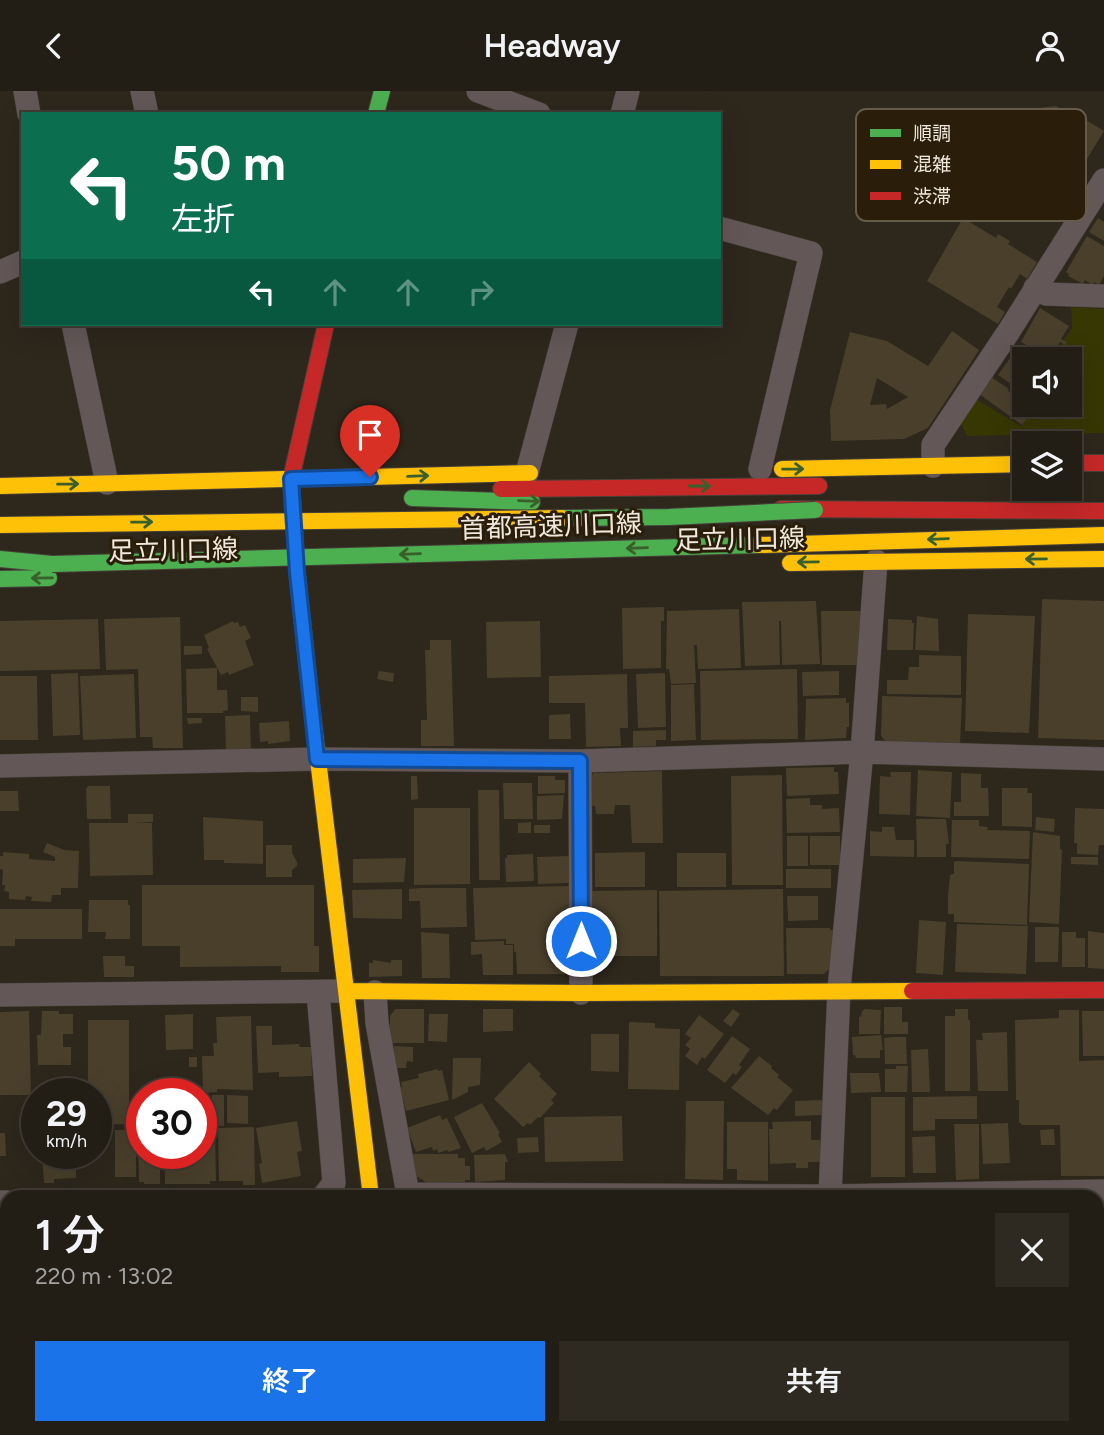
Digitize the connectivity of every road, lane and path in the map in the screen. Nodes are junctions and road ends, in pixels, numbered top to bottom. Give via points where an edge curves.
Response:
1 (25, 91) edge
2 (142, 91) edge
3 (382, 91) edge
4 (478, 91) edge
5 (628, 91) edge
6 (29, 112) edge
7 (147, 112) edge
8 (377, 112) edge
9 (534, 112) edge
10 (623, 112) edge
11 (1104, 180) edge
12 (1086, 208) edge
13 (1078, 221) edge
14 (721, 229) edge
15 (21, 263) edge
16 (0, 272) edge
17 (1035, 288) junction
18 (1104, 296) edge
19 (73, 326) edge
20 (326, 326) edge
21 (567, 326) edge
22 (1082, 463) edge
23 (1104, 463) edge
24 (1012, 464) edge
25 (933, 466) junction
26 (753, 469) joint
27 (534, 472) joint
28 (291, 479) junction
29 (107, 483) junction
30 (0, 486) edge
31 (836, 487) dead end
32 (191, 497) dead end
33 (274, 497) dead end
34 (302, 497) dead end
35 (0, 502) edge
36 (815, 510) junction
37 (1104, 511) edge
38 (0, 524) edge
39 (1104, 535) edge
40 (0, 559) edge
41 (1104, 559) edge
42 (876, 561) junction
43 (779, 563) dead end
44 (52, 564) junction
45 (0, 565) edge
46 (517, 568) dead end
47 (297, 572) junction
48 (0, 579) edge
49 (862, 752) junction
50 (317, 759) junction
51 (1104, 759) edge
52 (580, 761) junction
53 (0, 766) edge
54 (839, 989) junction
55 (1104, 989) edge
56 (346, 991) junction
57 (318, 992) junction
58 (375, 992) junction
59 (581, 993) junction
60 (0, 995) edge
61 (328, 1190) edge
62 (370, 1190) edge
63 (408, 1190) edge
64 (830, 1190) edge

1 - 6 street
2 - 7 street
3 - 8 main road
4 - 9 street
5 - 10 street
11 - 12 street
13 - 17 street
14 - 26 street via 811,253
15 - 16 street
17 - 18 street via 1046,294
17 - 25 street via 933,445
19 - 29 street
20 - 28 main road
21 - 27 street
22 - 23 main road
24 - 25 main road
26 -> 25 main road
28 -> 27 main road
28 - 29 main road
28 - 47 main road
30 -> 29 main road
31 - 36 main road, 首都高速川口線, bridge via 528,487 405,498
32 - 35 main road
33 - 34 main road
36 - 37 main road, 首都高速川口線
38 -> 36 main road, bridge via 669,517
39 -> 44 main road, 首都高速川口線, bridge
40 - 44 main road
41 -> 42 main road, 足立川口線
42 -> 43 main road, 足立川口線
42 - 49 street
44 - 45 main road, 首都高速川口線
46 - 47 main road, 足立川口線
47 -> 48 main road, 足立川口線
47 - 50 main road
49 - 51 street
49 - 52 street
49 - 54 street
50 - 52 street
50 - 53 street
50 - 56 main road
52 - 59 street
54 - 55 main road
54 - 59 main road
54 - 64 street
56 - 57 street
56 - 58 main road
56 - 62 main road
57 - 60 street
57 - 61 street via 334,1183
58 - 59 main road
58 - 63 street

